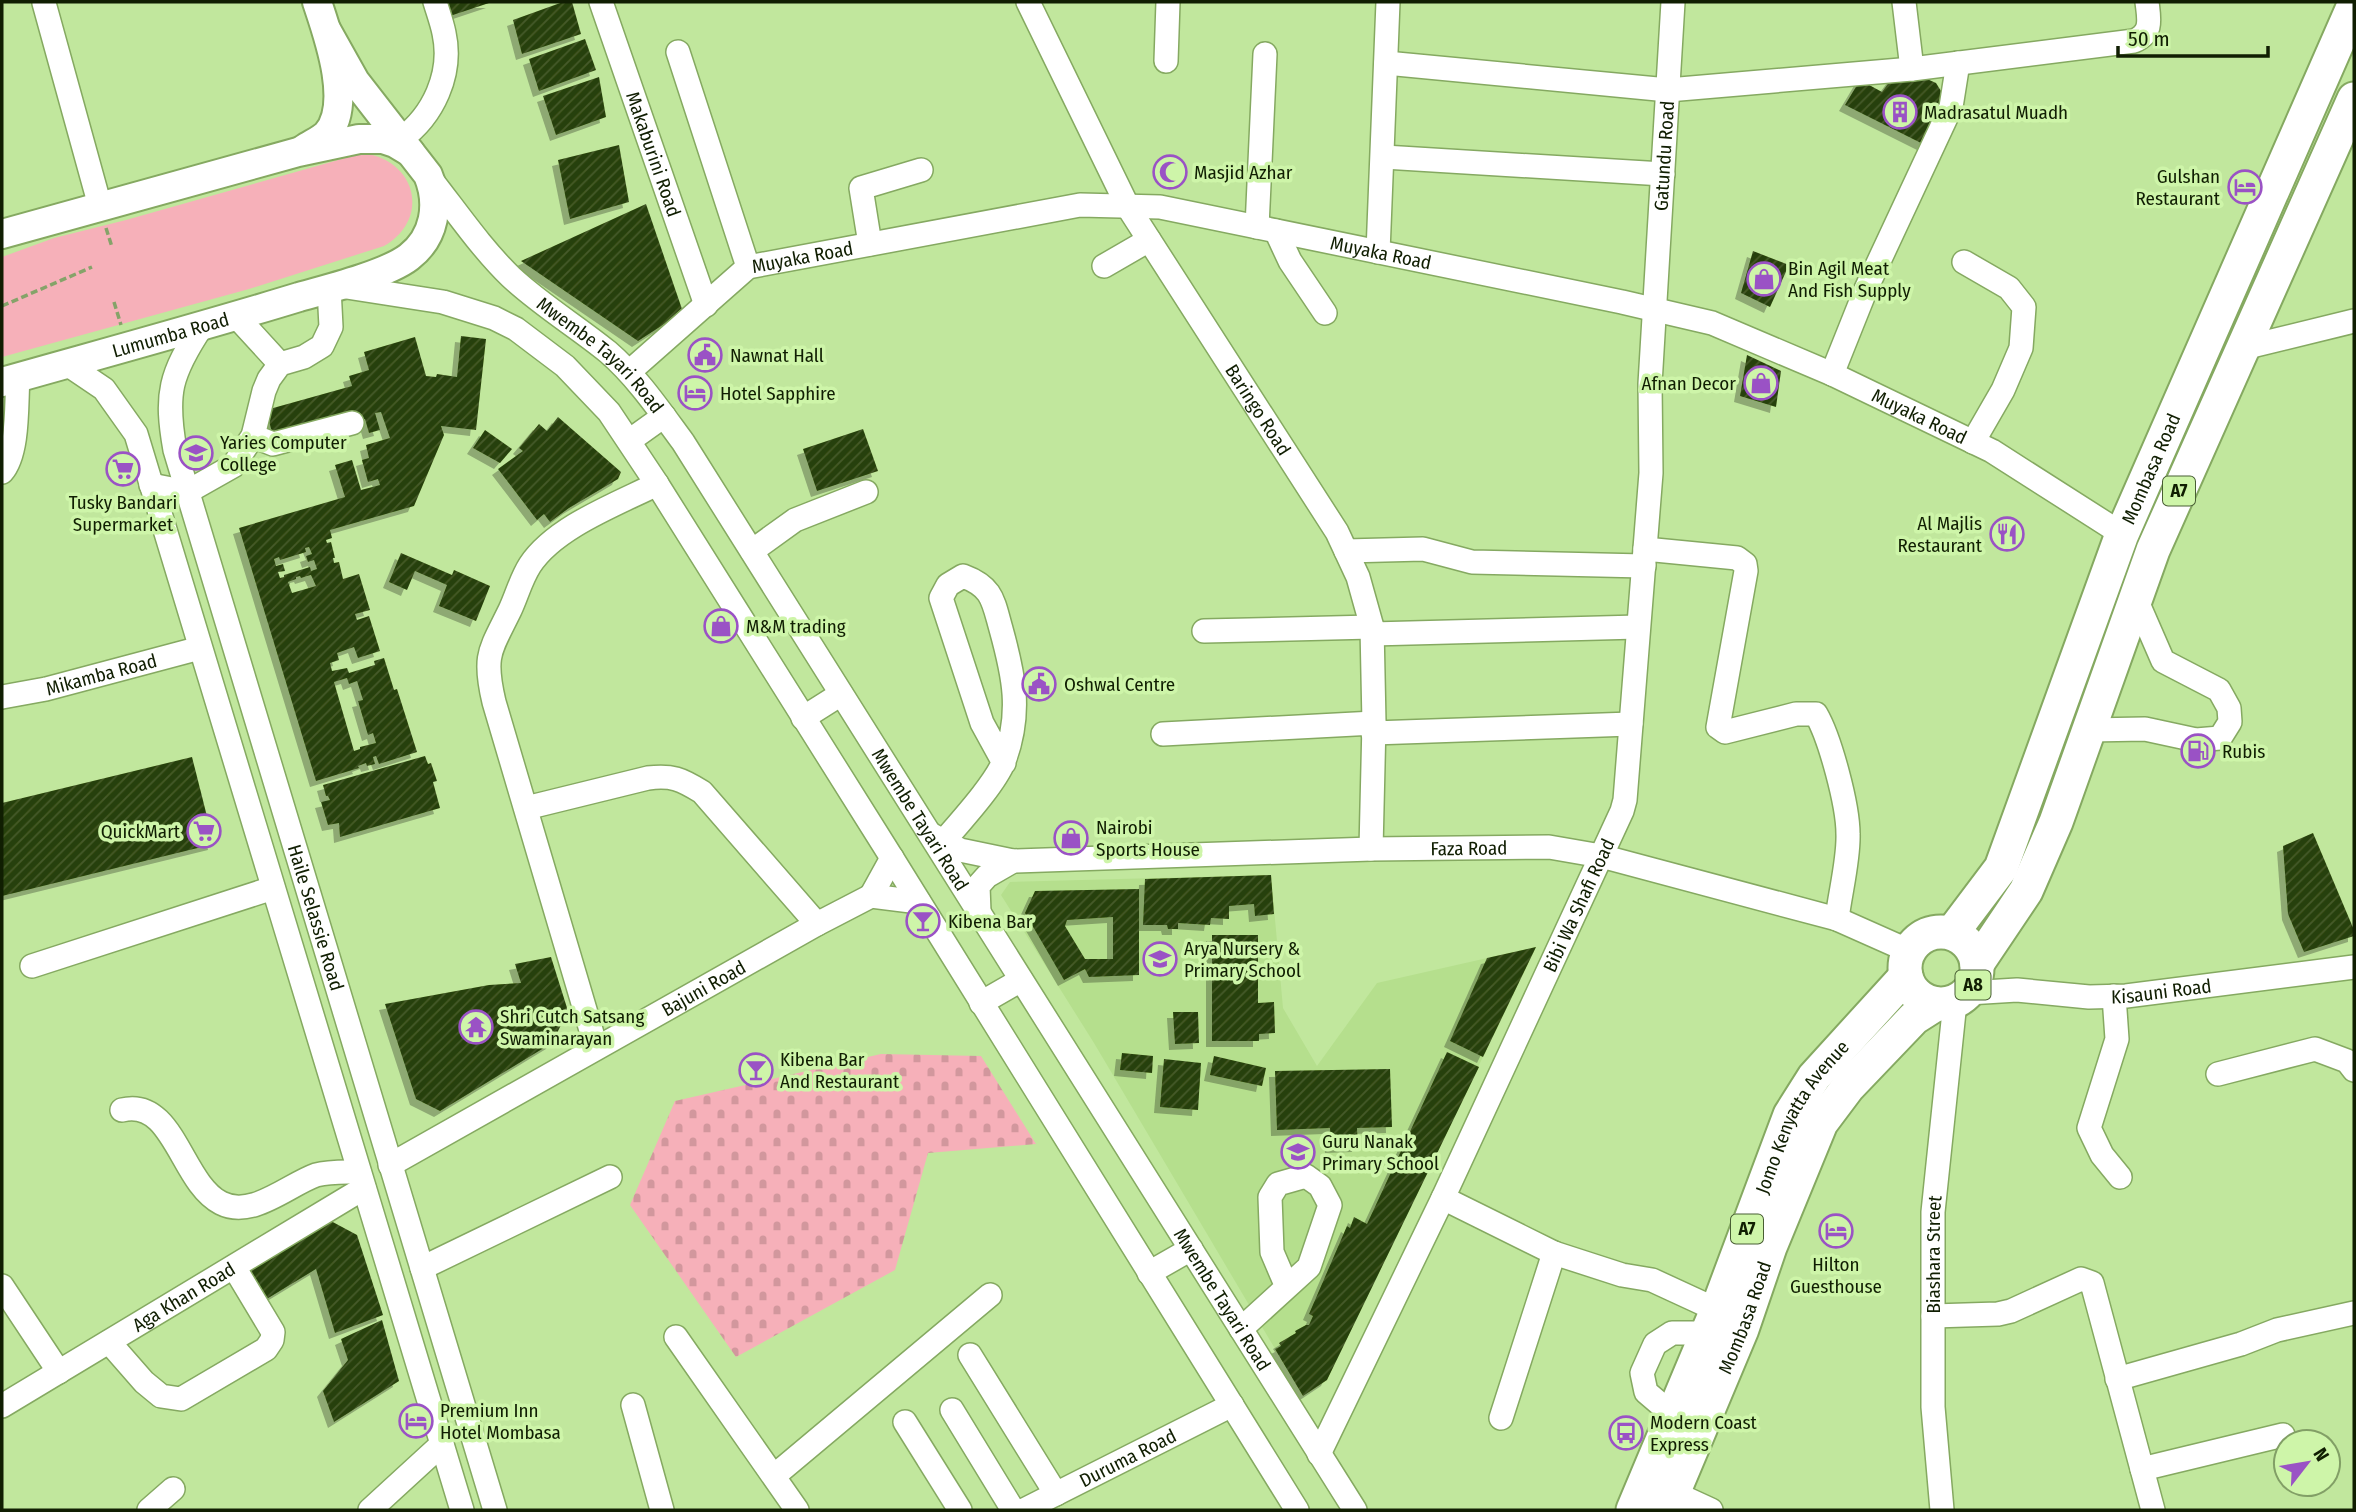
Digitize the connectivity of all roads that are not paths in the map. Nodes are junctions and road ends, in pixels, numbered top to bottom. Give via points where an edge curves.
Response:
1 (317, 2) edge
2 (435, 2) edge
3 (601, 2) edge
4 (1028, 2) edge
5 (1168, 2) edge
6 (1388, 2) edge
7 (1673, 2) edge
8 (1904, 2) edge
9 (2147, 2) edge
10 (44, 4) dead end
11 (2354, 5) edge
12 (327, 31) junction
13 (678, 52) dead end
14 (1265, 54) dead end
15 (1166, 61) dead end
16 (1387, 63) junction
17 (1958, 63) junction
18 (1912, 69) junction
19 (1668, 90) junction
20 (2354, 99) edge
21 (401, 139) junction
22 (298, 152) junction
23 (1384, 156) junction
24 (424, 169) junction
25 (921, 170) dead end
26 (1663, 174) junction
27 (100, 206) junction
28 (1128, 206) junction
29 (1267, 229) junction
30 (2, 234) edge
31 (1301, 236) junction
32 (1149, 240) junction
33 (870, 244) junction
34 (1378, 252) junction
35 (1290, 261) junction
36 (1964, 262) dead end
37 (1104, 266) dead end
38 (748, 267) junction
39 (334, 287) junction
40 (706, 305) junction
41 (1655, 310) junction
42 (1325, 313) dead end
43 (236, 316) junction
44 (2354, 321) edge
45 (202, 326) junction
46 (584, 334) junction
47 (2243, 348) junction
48 (67, 364) junction
49 (281, 364) junction
50 (565, 366) junction
51 (629, 372) junction
52 (1832, 374) junction
53 (10, 380) edge
54 (664, 416) junction
55 (352, 423) dead end
56 (253, 436) junction
57 (629, 441) junction
58 (1973, 442) junction
59 (2, 471) edge
60 (657, 484) junction
61 (151, 485) junction
62 (187, 492) junction
63 (866, 492) dead end
64 (2122, 534) junction
65 (751, 551) junction
66 (1346, 551) junction
67 (1645, 558) junction
68 (2136, 599) junction
69 (1638, 627) junction
70 (1372, 630) junction
71 (1204, 631) dead end
72 (200, 648) junction
73 (841, 694) junction
74 (2, 697) edge
75 (803, 718) junction
76 (1631, 724) junction
77 (1374, 728) junction
78 (2089, 730) junction
79 (1163, 734) dead end
80 (1004, 763) junction
81 (526, 808) junction
82 (936, 838) junction
83 (1371, 849) junction
84 (1601, 856) junction
85 (892, 858) junction
86 (1013, 861) junction
87 (273, 888) junction
88 (872, 897) junction
89 (919, 902) junction
90 (979, 912) junction
91 (1837, 919) junction
92 (817, 924) junction
93 (1952, 933) junction
94 (1908, 963) junction
95 (32, 966) dead end
96 (2354, 967) edge
97 (1021, 980) junction
98 (1959, 991) junction
99 (2114, 996) junction
100 (981, 1003) junction
101 (596, 1047) junction
102 (2354, 1070) edge
103 (2218, 1074) dead end
104 (122, 1110) dead end
105 (390, 1165) junction
106 (610, 1177) dead end
107 (2120, 1177) dead end
108 (362, 1180) junction
109 (1443, 1198) junction
110 (409, 1226) junction
111 (380, 1241) junction
112 (1191, 1249) junction
113 (1554, 1253) junction
114 (234, 1267) junction
115 (422, 1268) junction
116 (1149, 1273) junction
117 (2, 1286) edge
118 (1287, 1287) dead end
119 (990, 1295) dead end
120 (2354, 1313) edge
121 (1933, 1316) junction
122 (1712, 1321) junction
123 (1241, 1329) junction
124 (676, 1337) dead end
125 (109, 1342) junction
126 (970, 1355) dead end
127 (59, 1372) junction
128 (2117, 1379) junction
129 (633, 1405) dead end
130 (1232, 1405) junction
131 (2, 1406) edge
132 (951, 1410) dead end
133 (1673, 1415) junction
134 (1501, 1418) dead end
135 (905, 1422) dead end
136 (2272, 1438) edge
137 (442, 1444) junction
138 (1319, 1454) junction
139 (2142, 1469) junction
140 (774, 1476) junction
141 (173, 1489) dead end
142 (1056, 1494) junction
143 (1670, 1502) edge
144 (1345, 1506) edge
145 (149, 1510) edge
146 (370, 1510) edge
147 (462, 1510) edge
148 (495, 1510) edge
149 (662, 1510) edge
150 (797, 1510) edge
151 (960, 1510) edge
152 (1013, 1510) edge
153 (1024, 1510) edge
154 (1297, 1510) edge
155 (1633, 1510) edge
156 (1710, 1510) edge
157 (1942, 1510) edge
158 (2153, 1510) edge

1 - 12 main road
2 - 21 street via 445,35 443,78 418,127
3 - 40 street, Makaburini Road
4 - 28 street, Baringo Road
5 - 15 street
6 - 16 street
7 - 19 street, Gatundu Road
8 - 18 street
9 - 17 street via 2148,29 2134,41
10 - 27 street
11 - 64 highway, Mombasa Road / A7
12 - 21 main road via 355,80
12 - 22 main road via 339,100 326,136
13 - 38 street
14 - 29 street
16 - 19 street
16 - 23 street
17 - 18 street
17 - 52 street via 1951,107 1866,289
18 - 19 street
19 - 26 street, Gatundu Road
20 - 47 highway, Mombasa Road / A7
21 - 24 main road
22 - 24 main road via 371,138 395,143
22 - 27 main road
23 - 26 street
23 - 34 street
24 - 39 main road, Lumumba Road via 434,191 434,216 418,249 398,263
24 - 46 street, Mwembe Tayari Road via 512,278
25 - 33 street via 861,188
26 - 41 street, Gatundu Road
27 - 30 main road
28 - 29 street, Muyaka Road via 1160,207
28 - 32 street, Baringo Road
28 - 33 street, Muyaka Road via 1080,205
29 - 31 street, Muyaka Road
29 - 35 street
31 - 34 street, Muyaka Road
31 - 35 street
32 - 37 street
32 - 66 street, Baringo Road
33 - 38 street, Muyaka Road
34 - 41 street, Muyaka Road
35 - 42 street
36 - 58 street via 2009,288 2024,307 2021,348
38 - 40 street, Muyaka Road
39 - 43 main road, Lumumba Road
39 - 49 street via 331,327 322,346
39 - 50 street, Mwembe Tayari Road via 469,309 516,329
40 - 51 street, Muyaka Road
41 - 52 street, Muyaka Road via 1712,323
41 - 67 street, Bibi Wa Shafi Road
43 - 45 main road, Lumumba Road
43 - 49 street
44 - 47 street
45 - 48 main road, Lumumba Road
45 - 62 street, Haile Selassie Road via 172,381 170,424
46 - 50 street
46 - 51 street, Mwembe Tayari Road
47 - 68 highway, Mombasa Road / A7 via 2153,550
48 - 53 main road, Lumumba Road
48 - 61 street, Haile Selassie Road via 104,389 136,434
49 - 56 street via 264,391
50 - 57 street, Mwembe Tayari Road via 609,412
51 - 54 street, Mwembe Tayari Road
52 - 58 street, Muyaka Road
53 - 59 street via 13,446
54 - 57 street
54 - 65 street, Mwembe Tayari Road
55 - 56 street via 273,444
56 - 62 street via 233,466
57 - 60 street, Mwembe Tayari Road
58 - 64 street, Muyaka Road
60 - 75 street, Mwembe Tayari Road
60 - 81 street via 568,530 546,547 531,564 493,643 488,676
61 - 62 street
61 - 72 street, Haile Selassie Road
62 - 105 street, Haile Selassie Road
63 - 65 street via 795,520
64 - 93 highway, Mombasa Road / A7 via 2001,868
65 - 73 street, Mwembe Tayari Road
66 - 67 street via 1423,549 1472,562
66 - 70 street, Baringo Road
67 - 69 street, Bibi Wa Shafi Road
67 - 91 street via 1737,558 1745,564 1717,724 1725,732 1796,714 1816,714 1838,777 1848,834
68 - 78 highway, Mombasa Road / A7
68 - 78 street via 2163,661 2219,690 2229,708 2230,722 2220,738 2196,740 2145,729
69 - 70 street
69 - 76 street, Bibi Wa Shafi Road
70 - 71 street
70 - 77 street, Baringo Road
72 - 74 street, Mikamba Road
72 - 87 street, Haile Selassie Road
73 - 75 street
73 - 82 street, Mwembe Tayari Road
75 - 85 street, Mwembe Tayari Road
76 - 77 street
76 - 84 street, Bibi Wa Shafi Road via 1625,800
77 - 79 street
77 - 83 street, Baringo Road
78 - 98 highway, Mombasa Road / A7 via 2026,891
80 - 80 street via 982,723 941,598 948,585 963,576 981,582 993,600 1013,671 1015,713
80 - 82 street via 977,801
81 - 92 street via 648,778 682,780 702,792
81 - 101 street
82 - 86 street, Faza Road via 960,850
82 - 90 street, Mwembe Tayari Road
83 - 84 street, Faza Road via 1549,847
83 - 86 street, Faza Road
84 - 91 street, Faza Road
84 - 109 street, Bibi Wa Shafi Road
85 - 88 street
85 - 89 street, Mwembe Tayari Road
86 - 90 street via 978,886
87 - 95 street
87 - 108 street, Haile Selassie Road
88 - 89 street
88 - 92 street, Bajuni Road
89 - 100 street, Mwembe Tayari Road
90 - 97 street, Mwembe Tayari Road
91 - 94 street, Faza Road
92 - 101 street, Bajuni Road
93 - 94 highway, Jomo Kenyatta Avenue via 1927,934 1917,941
93 - 98 highway, A8 via 1969,945
94 - 98 highway, A8 via 1916,995
94 - 122 highway, Jomo Kenyatta Avenue / A7 via 1800,1096
96 - 99 street, Kisauni Road
97 - 100 street
97 - 112 street, Mwembe Tayari Road
98 - 99 street, Kisauni Road
98 - 121 street, Biashara Street via 1933,1212
98 - 143 highway, Mombasa Road / A7 via 1914,1018 1848,1087 1821,1123
99 - 107 street via 2117,1039 2090,1128
100 - 116 street, Mwembe Tayari Road
101 - 105 street, Bajuni Road
102 - 103 street via 2347,1061 2315,1049
104 - 108 street via 134,1107 159,1118 202,1190 232,1207 258,1204 316,1175
105 - 110 street, Haile Selassie Road
106 - 115 street
108 - 111 street, Haile Selassie Road
108 - 114 street, Aga Khan Road
109 - 113 street
109 - 138 street, Bibi Wa Shafi Road
110 - 111 street
110 - 115 street, Haile Selassie Road
111 - 137 street, Haile Selassie Road
112 - 116 street
112 - 123 street, Mwembe Tayari Road
113 - 122 street via 1652,1280
113 - 134 street
114 - 125 street, Aga Khan Road
114 - 125 street via 273,1332 266,1349 181,1399 161,1396
115 - 148 street, Haile Selassie Road
116 - 130 street, Mwembe Tayari Road
117 - 127 street
118 - 123 street
119 - 140 street
120 - 128 street via 2277,1330 2241,1345
121 - 128 street via 2011,1311 2086,1280 2092,1283
121 - 157 street, Biashara Street via 1933,1407
122 - 133 highway, Jomo Kenyatta Avenue / A7
122 - 133 street via 1672,1333 1655,1344 1642,1373 1646,1392
123 - 138 street, Mwembe Tayari Road
124 - 140 street
125 - 127 street, Aga Khan Road
126 - 142 street
127 - 131 street, Aga Khan Road
128 - 139 street
129 - 149 street
130 - 142 street, Duruma Road
130 - 154 street, Mwembe Tayari Road
132 - 152 street
133 - 155 highway, Jomo Kenyatta Avenue / A7
135 - 151 street
136 - 139 street
137 - 146 street
137 - 147 street, Haile Selassie Road
138 - 144 street, Mwembe Tayari Road
139 - 158 street
140 - 150 street
141 - 145 street
142 - 153 street, Duruma Road
143 - 156 street

